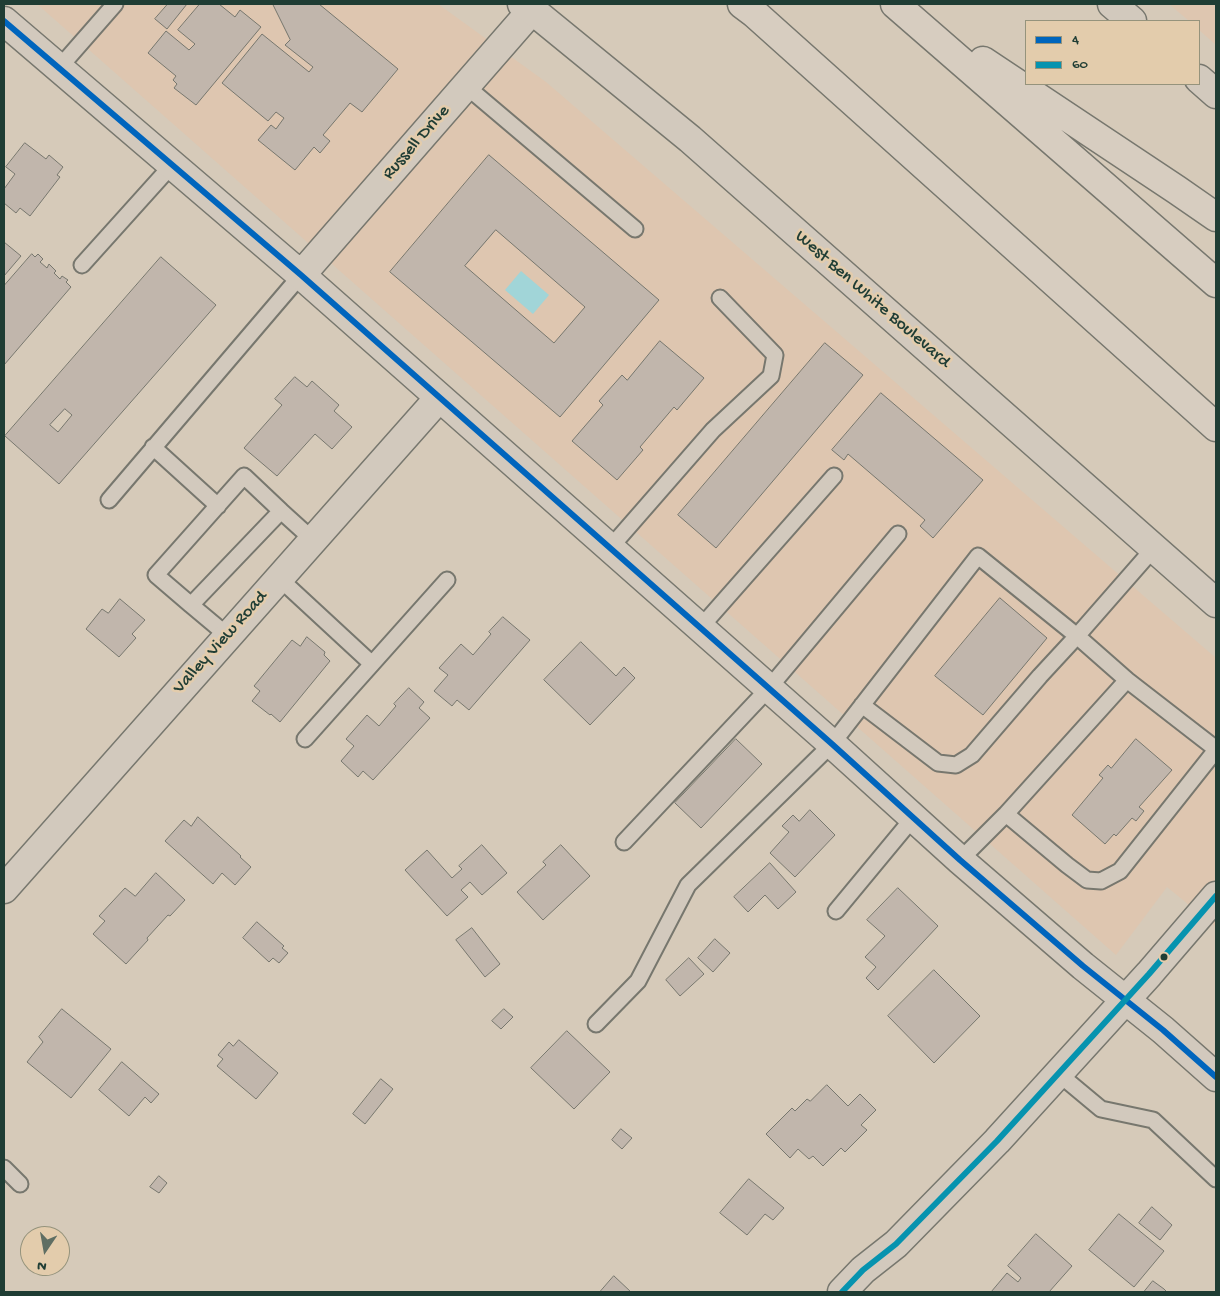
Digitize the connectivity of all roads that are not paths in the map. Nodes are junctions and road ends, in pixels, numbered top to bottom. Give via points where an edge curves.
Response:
1 (114, 4) edge
2 (742, 4) edge
3 (896, 4) edge
4 (1112, 4) edge
5 (527, 7) edge
6 (4, 20) edge
7 (1131, 20) edge
8 (59, 68) junction
9 (1200, 79) edge
10 (466, 86) junction
11 (1216, 94) edge
12 (172, 165) junction
13 (1216, 217) edge
14 (635, 229) dead end
15 (82, 265) dead end
16 (301, 275) junction
17 (1216, 283) edge
18 (720, 298) dead end
19 (439, 398) junction
20 (1216, 427) edge
21 (154, 447) junction
22 (834, 476) dead end
23 (109, 500) dead end
24 (218, 506) junction
25 (281, 511) junction
26 (898, 534) dead end
27 (313, 540) junction
28 (610, 548) junction
29 (1154, 548) junction
30 (279, 578) junction
31 (447, 580) dead end
32 (1213, 598) edge
33 (191, 605) junction
34 (700, 628) junction
35 (228, 636) junction
36 (1078, 636) junction
37 (372, 664) junction
38 (1127, 680) junction
39 (769, 688) junction
40 (862, 705) junction
41 (305, 739) dead end
42 (832, 744) junction
43 (1216, 750) edge
44 (1006, 814) junction
45 (913, 818) junction
46 (624, 842) dead end
47 (960, 860) junction
48 (4, 889) edge
49 (1216, 896) edge
50 (836, 911) dead end
51 (1126, 999) junction
52 (596, 1024) dead end
53 (1058, 1074) junction
54 (1216, 1077) edge
55 (4, 1168) edge
56 (1216, 1179) edge
57 (20, 1184) dead end
58 (842, 1292) edge

1 - 8 lane
2 - 20 highway
3 - 13 highway
3 - 17 highway
4 - 7 street
5 - 10 street, Russell Drive
5 - 29 street, West Ben White Boulevard via 690,139
6 - 8 street
8 - 12 street
9 - 11 street
10 - 14 lane
10 - 16 street, Russell Drive
12 - 15 lane
12 - 16 street
16 - 19 street
16 - 21 lane
18 - 28 lane via 775,355 771,376 713,430
19 - 27 street, Valley View Road
19 - 28 street
21 - 23 lane
21 - 24 lane
22 - 34 lane
24 - 25 lane via 244,476
24 - 33 lane via 156,575
25 - 27 lane
25 - 33 lane
26 - 39 lane
27 - 30 street, Valley View Road
28 - 34 street
29 - 32 street, West Ben White Boulevard
29 - 36 lane
30 - 35 street, Valley View Road
30 - 37 lane
31 - 37 lane
33 - 35 lane
34 - 39 street
35 - 48 street, Valley View Road
36 - 38 lane
36 - 40 lane via 972,755 956,765 938,763
36 - 40 lane via 978,556
37 - 41 lane
38 - 43 lane
38 - 44 lane
39 - 42 street
39 - 46 lane
40 - 42 lane
42 - 45 street
42 - 52 lane via 688,886 638,981
43 - 44 lane via 1120,871 1101,882 1087,880
44 - 47 lane
45 - 47 street
45 - 50 lane
47 - 51 street
49 - 51 street
51 - 53 street
51 - 54 street
53 - 56 lane via 1101,1109 1153,1120
53 - 58 street via 896,1244
55 - 57 lane

